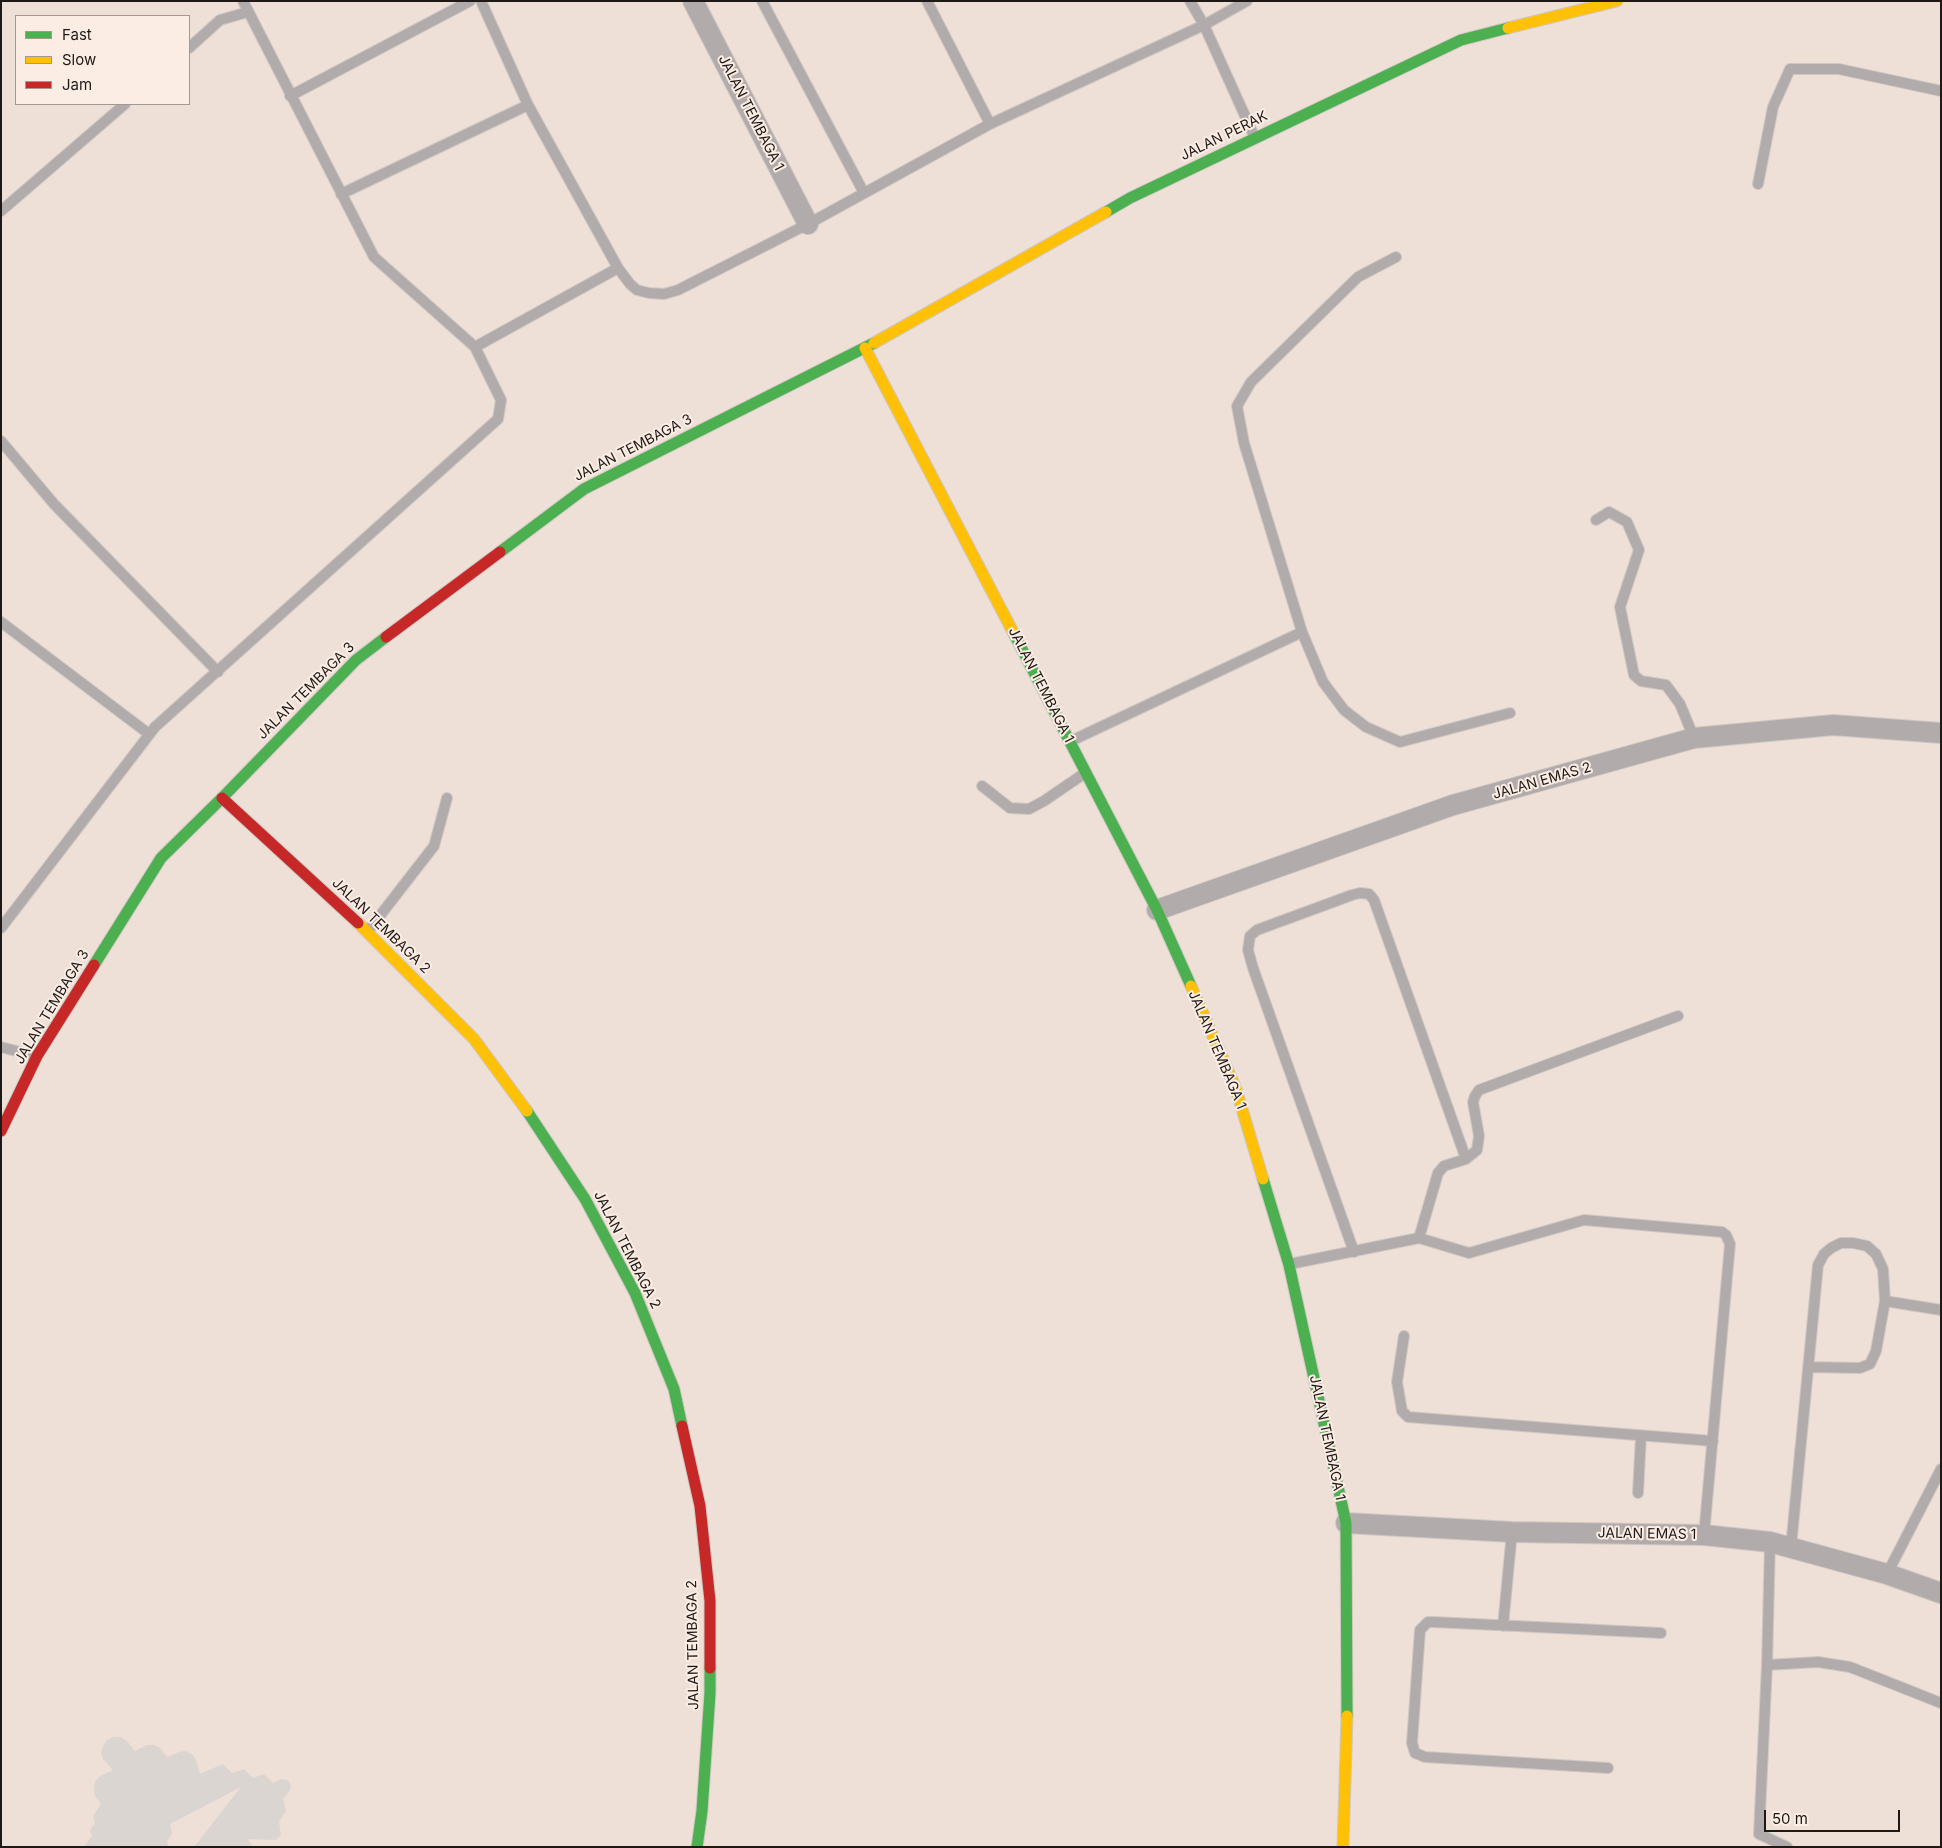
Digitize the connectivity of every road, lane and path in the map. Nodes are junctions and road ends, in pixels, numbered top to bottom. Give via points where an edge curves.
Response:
1 (243, 1) edge
2 (470, 1) edge
3 (481, 1) edge
4 (694, 1) edge
5 (762, 1) edge
6 (927, 1) edge
7 (1190, 1) edge
8 (1247, 1) edge
9 (1617, 1) edge
10 (248, 12) junction
11 (1204, 25) junction
12 (190, 47) edge
13 (1941, 91) edge
14 (290, 96) junction
15 (124, 105) edge
16 (528, 105) junction
17 (990, 124) junction
18 (1256, 138) junction
19 (1758, 184) dead end
20 (864, 193) junction
21 (342, 194) junction
22 (1, 211) edge
23 (808, 224) junction
24 (1396, 257) dead end
25 (618, 268) junction
26 (475, 347) junction
27 (865, 348) junction
28 (1, 442) edge
29 (1596, 520) dead end
30 (1, 622) edge
31 (1302, 632) junction
32 (218, 672) junction
33 (1510, 713) dead end
34 (1941, 733) edge
35 (149, 734) junction
36 (1694, 738) junction
37 (1070, 742) junction
38 (1086, 773) junction
39 (982, 786) dead end
40 (222, 798) junction
41 (447, 798) dead end
42 (1157, 910) junction
43 (1, 928) edge
44 (368, 932) junction
45 (1678, 1016) dead end
46 (1, 1047) edge
47 (37, 1056) junction
48 (1, 1131) edge
49 (1466, 1158) junction
50 (1419, 1238) junction
51 (1354, 1252) junction
52 (1289, 1265) junction
53 (1885, 1301) junction
54 (1941, 1310) edge
55 (1404, 1336) dead end
56 (1809, 1367) junction
57 (1642, 1436) junction
58 (1713, 1441) junction
59 (1941, 1469) edge
60 (1638, 1493) dead end
61 (1346, 1523) junction
62 (1512, 1532) junction
63 (1704, 1535) junction
64 (1770, 1542) junction
65 (1791, 1548) junction
66 (1887, 1574) junction
67 (1941, 1593) edge
68 (1503, 1626) junction
69 (1661, 1632) dead end
70 (1767, 1665) junction
71 (1941, 1703) edge
72 (1608, 1768) dead end
73 (697, 1847) edge
74 (1343, 1847) edge
75 (1787, 1847) edge

1 - 10 lane
2 - 14 lane
3 - 16 lane
4 - 23 street, JALAN TEMBAGA 1
5 - 20 lane
6 - 17 lane
7 - 11 lane
8 - 11 lane
9 - 18 street, JALAN PERAK via 1461,40
10 - 12 lane via 220,20
10 - 14 lane
11 - 17 lane
11 - 18 lane
13 - 19 lane via 1839,69 1790,69 1773,106
14 - 21 lane
15 - 22 lane
16 - 21 lane
16 - 25 lane
17 - 20 lane
18 - 27 street, JALAN PERAK via 1130,198
20 - 23 lane
21 - 26 lane via 374,257
23 - 25 lane via 678,290 664,294 637,290
24 - 31 lane via 1358,277 1251,382 1237,406 1244,444
25 - 26 lane
26 - 32 lane via 501,400 498,419
27 - 37 street, JALAN TEMBAGA 1
27 - 40 street, JALAN TEMBAGA 3 via 584,489 356,660
28 - 32 lane via 54,504
29 - 36 lane via 1609,512 1627,522 1639,550 1620,607 1634,675 1641,681 1666,685 1680,704
30 - 35 lane
31 - 33 lane via 1322,682 1344,710 1366,727 1400,742
31 - 37 lane
32 - 35 lane
34 - 36 street, JALAN EMAS 2 via 1833,725
35 - 43 lane
36 - 42 street, JALAN EMAS 2 via 1454,805
37 - 38 street, JALAN TEMBAGA 1
38 - 39 lane via 1029,809 1010,808
38 - 42 street, JALAN TEMBAGA 1
40 - 44 street, JALAN TEMBAGA 2
40 - 47 street, JALAN TEMBAGA 3 via 161,858
41 - 44 lane via 434,846
42 - 52 street, JALAN TEMBAGA 1 via 1236,1089
44 - 73 street, JALAN TEMBAGA 2 via 474,1039 515,1093 585,1199 635,1293 674,1389 700,1506 710,1601 710,1693
45 - 49 lane via 1479,1090 1473,1102 1479,1143 1472,1155
46 - 47 lane
47 - 48 street, JALAN TEMBAGA 3
49 - 50 lane via 1444,1166 1438,1173
49 - 51 lane via 1369,894 1352,896 1257,930 1250,936 1248,950 1253,968
50 - 51 lane
50 - 58 lane via 1469,1253 1584,1220 1722,1232 1730,1244
51 - 52 lane
52 - 61 street, JALAN TEMBAGA 1
53 - 54 lane
53 - 56 lane via 1876,1351 1870,1364 1860,1368
53 - 56 lane via 1882,1268 1876,1254 1867,1246 1841,1243 1824,1254 1818,1265
55 - 57 lane via 1397,1382 1402,1411 1408,1417
56 - 65 lane
57 - 58 lane
57 - 60 lane
58 - 63 lane
59 - 66 lane
61 - 62 street, JALAN EMAS 1
61 - 74 street, JALAN TEMBAGA 1 via 1348,1679
62 - 63 street, JALAN EMAS 1
62 - 68 lane
63 - 64 street, JALAN EMAS 1
64 - 65 street, JALAN EMAS 1
64 - 70 lane
65 - 66 street, JALAN EMAS 1
66 - 67 street, JALAN EMAS 1
68 - 69 lane
68 - 72 lane via 1428,1622 1420,1630 1412,1743 1415,1753 1425,1757
70 - 71 lane via 1818,1662 1850,1667
70 - 75 lane via 1759,1834

